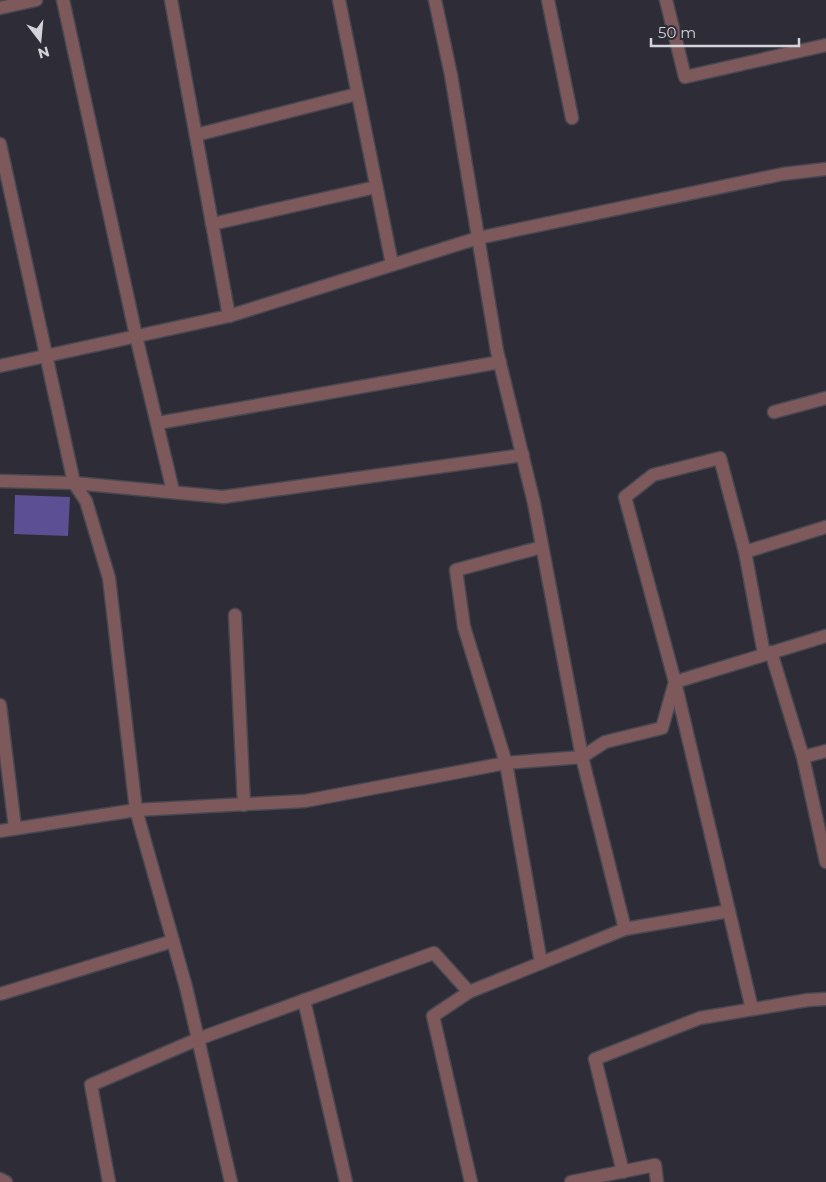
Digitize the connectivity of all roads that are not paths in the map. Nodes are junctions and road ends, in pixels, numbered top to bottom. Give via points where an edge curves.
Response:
1 (36, 0) edge
2 (64, 0) edge
3 (171, 0) edge
4 (339, 0) edge
5 (435, 0) edge
6 (548, 0) edge
7 (666, 0) edge
8 (0, 8) edge
9 (826, 45) edge
10 (357, 94) junction
11 (572, 118) dead end
12 (196, 136) junction
13 (0, 144) edge
14 (826, 169) edge
15 (376, 187) junction
16 (212, 224) junction
17 (478, 238) junction
18 (392, 264) junction
19 (229, 316) junction
20 (136, 336) junction
21 (45, 357) junction
22 (500, 362) junction
23 (0, 366) edge
24 (826, 398) edge
25 (774, 412) dead end
26 (158, 423) junction
27 (523, 455) junction
28 (0, 481) edge
29 (74, 483) junction
30 (173, 491) junction
31 (826, 527) edge
32 (542, 547) junction
33 (745, 552) junction
34 (235, 615) dead end
35 (826, 636) edge
36 (767, 653) junction
37 (675, 682) junction
38 (0, 704) edge
39 (826, 751) edge
40 (582, 757) junction
41 (803, 757) junction
42 (506, 763) junction
43 (244, 805) junction
44 (136, 810) junction
45 (15, 828) junction
46 (0, 831) edge
47 (826, 862) edge
48 (729, 911) junction
49 (625, 929) junction
50 (173, 940) junction
51 (541, 963) junction
52 (469, 992) junction
53 (0, 994) edge
54 (826, 999) edge
55 (304, 1000) junction
56 (752, 1009) junction
57 (198, 1039) junction
58 (623, 1172) junction
59 (0, 1178) edge
60 (6, 1182) edge
61 (109, 1182) edge
62 (231, 1182) edge
63 (346, 1182) edge
64 (471, 1182) edge
65 (571, 1182) edge
66 (657, 1182) edge

1 - 8 street
2 - 20 street
3 - 12 street
4 - 10 street
5 - 17 street
6 - 11 street
7 - 9 street via 685,77
10 - 12 street
10 - 15 street
12 - 16 street
13 - 21 street
14 - 17 street via 783,174
15 - 16 street
15 - 18 street
16 - 19 street
17 - 18 street
17 - 22 street
18 - 19 street
19 - 20 street
20 - 21 street
20 - 26 street
21 - 23 street
21 - 29 street
22 - 26 street
22 - 27 street
24 - 25 street
26 - 30 street
27 - 30 street via 223,497
27 - 32 street
28 - 29 street
29 - 30 street
29 - 44 street via 86,501 109,578
31 - 33 street
32 - 40 street
32 - 42 street via 456,570 464,627
33 - 36 street
33 - 37 street via 720,458 654,475 625,497
34 - 43 street
35 - 36 street
36 - 37 street
36 - 41 street
37 - 40 street via 662,728 605,742
37 - 48 street
38 - 45 street
39 - 41 street
40 - 42 street
40 - 49 street
41 - 47 street
42 - 43 street via 305,801
42 - 51 street
43 - 44 street
44 - 45 street
44 - 50 street
45 - 46 street
48 - 49 street
48 - 56 street
49 - 51 street
50 - 53 street
50 - 57 street
51 - 52 street
52 - 55 street via 434,953
52 - 64 street via 433,1016
54 - 56 street
55 - 57 street
55 - 63 street
56 - 58 street via 700,1018 595,1060
57 - 61 street via 91,1085
57 - 62 street
58 - 65 street
58 - 66 street via 655,1165
59 - 60 street

